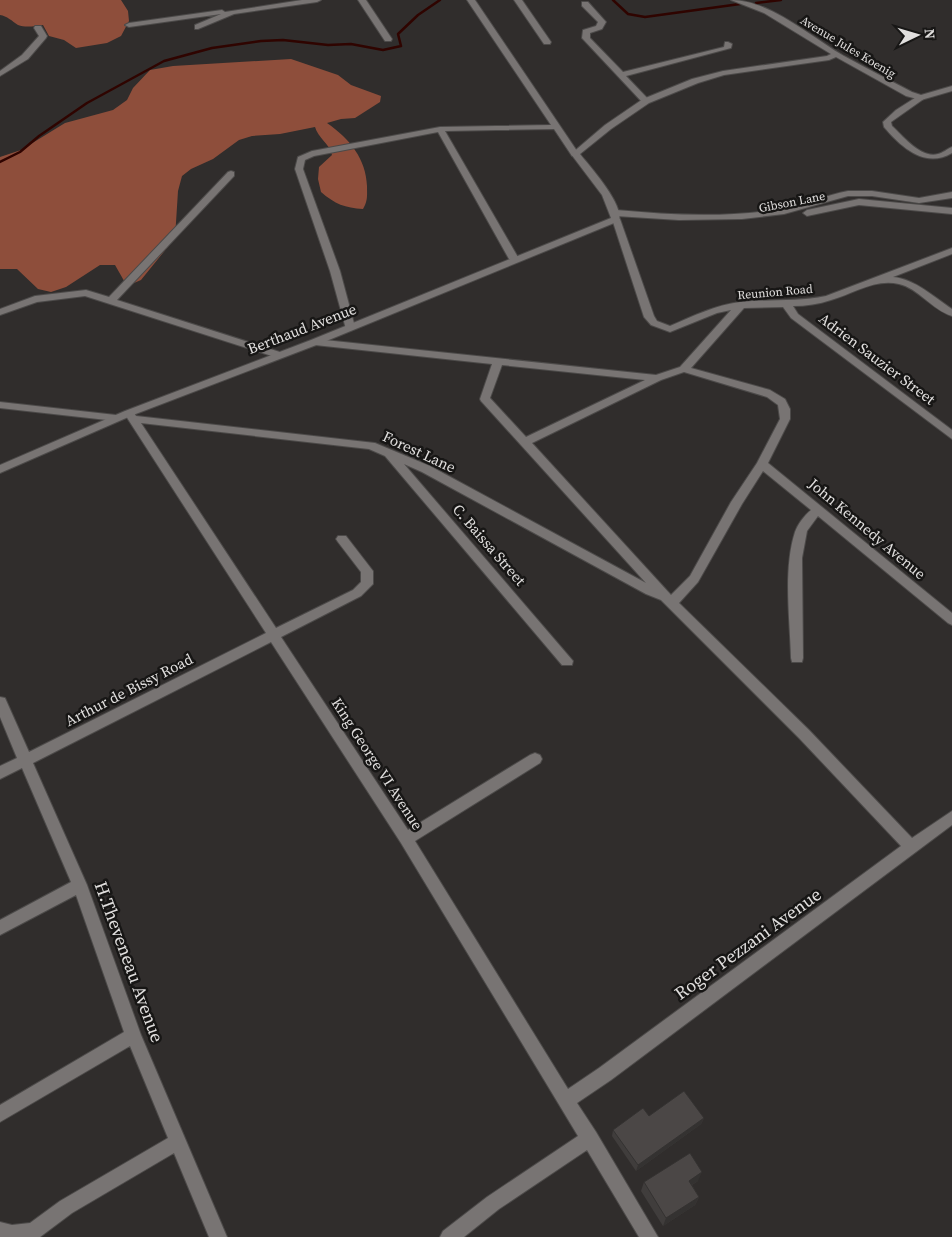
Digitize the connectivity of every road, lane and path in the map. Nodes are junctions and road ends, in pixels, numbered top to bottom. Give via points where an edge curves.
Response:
1 (317, 0) edge
2 (362, 0) edge
3 (471, 0) edge
4 (518, 0) edge
5 (735, 0) edge
6 (585, 4) dead end
7 (232, 12) junction
8 (129, 25) dead end
9 (198, 27) dead end
10 (38, 28) dead end
11 (388, 38) dead end
12 (547, 42) dead end
13 (728, 44) dead end
14 (837, 58) junction
15 (0, 74) edge
16 (621, 75) junction
17 (952, 88) edge
18 (921, 98) junction
19 (646, 101) junction
20 (557, 127) junction
21 (440, 130) junction
22 (952, 150) edge
23 (575, 154) junction
24 (231, 174) dead end
25 (952, 195) edge
26 (952, 211) edge
27 (637, 215) junction
28 (616, 216) junction
29 (952, 251) edge
30 (514, 259) junction
31 (878, 280) junction
32 (112, 300) junction
33 (740, 305) junction
34 (786, 305) junction
35 (0, 312) edge
36 (952, 313) edge
37 (350, 327) junction
38 (315, 342) junction
39 (278, 355) junction
40 (498, 362) junction
41 (684, 369) junction
42 (657, 378) junction
43 (0, 405) edge
44 (132, 416) junction
45 (116, 418) junction
46 (952, 435) edge
47 (525, 442) junction
48 (387, 451) junction
49 (762, 464) junction
50 (0, 469) edge
51 (818, 510) junction
52 (342, 539) dead end
53 (668, 600) junction
54 (952, 620) edge
55 (273, 635) junction
56 (797, 658) dead end
57 (567, 661) dead end
58 (0, 702) edge
59 (535, 759) dead end
60 (25, 760) junction
61 (0, 773) edge
62 (952, 818) edge
63 (406, 839) junction
64 (912, 848) junction
65 (80, 885) junction
66 (0, 928) edge
67 (132, 1034) junction
68 (566, 1100) junction
69 (0, 1114) edge
70 (590, 1138) junction
71 (178, 1142) junction
72 (0, 1231) edge
73 (218, 1237) edge
74 (449, 1237) edge
75 (649, 1237) edge

1 - 7 street
2 - 11 street
3 - 20 street, Reunion Road
4 - 12 street
5 - 14 street, Avenue Jules Koenig via 767,11
6 - 16 street via 602,22 599,27 586,32 586,38
7 - 8 street
7 - 9 street
10 - 15 street via 43,36 25,57
13 - 16 street via 727,48
14 - 18 street, Avenue Jules Koenig
14 - 19 street via 723,73
16 - 19 street
17 - 18 street
18 - 22 street via 900,110 887,122 888,127 925,156 938,157
19 - 23 street
20 - 21 street
20 - 23 street, Reunion Road
21 - 30 street
21 - 37 street via 312,154 301,159 299,169 335,271
23 - 28 street, Reunion Road
24 - 32 street
25 - 27 street via 915,200 857,193 753,215
26 - 27 street, Gibson Lane via 859,202 766,221 711,225 671,223
27 - 28 street
28 - 30 street, Berthaud Avenue
28 - 33 street, Reunion Road via 644,305 654,323 670,329 714,311
29 - 31 street
30 - 37 street, Berthaud Avenue
31 - 34 street, Reunion Road via 829,298
31 - 36 street, Reunion Road via 902,281
32 - 35 street via 86,293 35,299
32 - 39 street
33 - 34 street, Reunion Road
33 - 41 street
34 - 46 street, Adrien Sauzier Street via 794,316
37 - 38 street, Berthaud Avenue
38 - 39 street, Berthaud Avenue
38 - 40 street
39 - 44 street, Berthaud Avenue
40 - 42 street
40 - 47 street via 485,399
41 - 42 street
41 - 49 street via 766,392 784,404 785,419
42 - 47 street
43 - 45 street
44 - 45 street, Berthaud Avenue
44 - 48 street, Forest Lane via 371,446
44 - 55 street, King George VI Avenue
45 - 50 street, Berthaud Avenue
47 - 53 street
48 - 53 street, Forest Lane
48 - 57 street, C. Baissa Street
49 - 51 street, John Kennedy Avenue
49 - 53 street via 694,579
51 - 54 street, John Kennedy Avenue
51 - 56 street via 804,525 799,540
52 - 55 street, Arthur de Bissy Road via 367,571 367,584 357,593
53 - 64 street via 804,734
55 - 60 street, Arthur de Bissy Road
55 - 63 street, King George VI Avenue
58 - 60 street, H.Theveneau Avenue
59 - 63 street
60 - 61 street, Arthur de Bissy Road
60 - 65 street, H.Theveneau Avenue
62 - 64 street, Roger Pezzani Avenue
63 - 68 street, King George VI Avenue
64 - 68 street, Roger Pezzani Avenue via 613,1069
65 - 66 street
65 - 67 street, H.Theveneau Avenue
67 - 69 street
67 - 71 street, H.Theveneau Avenue
68 - 70 street, King George VI Avenue
70 - 74 street via 493,1203
70 - 75 street, King George VI Avenue
71 - 72 street via 96,1188 33,1231 12,1234
71 - 73 street, H.Theveneau Avenue

